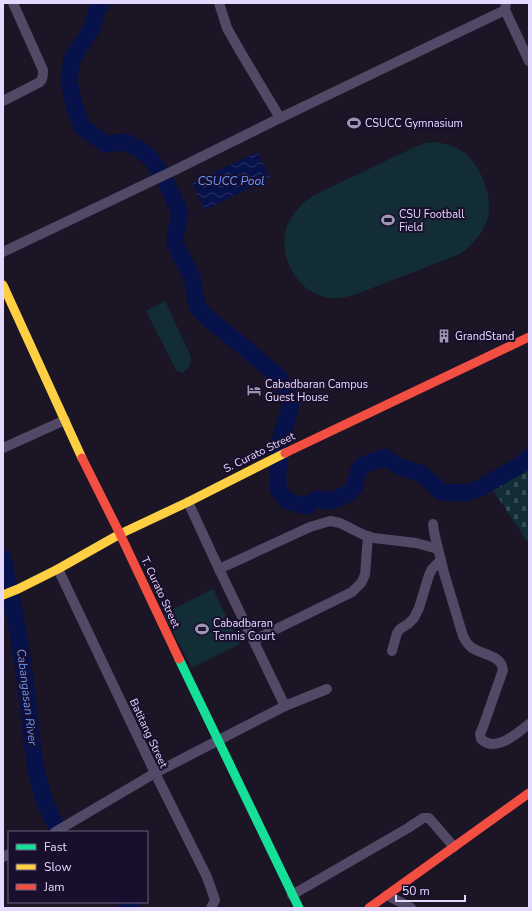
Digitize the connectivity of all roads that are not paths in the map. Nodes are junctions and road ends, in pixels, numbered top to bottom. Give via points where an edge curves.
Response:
1 (13, 3) edge
2 (219, 3) edge
3 (506, 7) edge
4 (529, 61) edge
5 (3, 101) edge
6 (280, 118) junction
7 (3, 252) edge
8 (3, 285) edge
9 (529, 337) edge
10 (65, 420) junction
11 (3, 448) edge
12 (188, 502) junction
13 (433, 524) dead end
14 (120, 534) junction
15 (368, 536) junction
16 (438, 549) junction
17 (441, 560) junction
18 (58, 569) junction
19 (219, 569) junction
20 (3, 595) edge
21 (254, 640) junction
22 (392, 651) dead end
23 (326, 689) dead end
24 (285, 706) junction
25 (529, 724) edge
26 (218, 740) junction
27 (154, 773) junction
28 (529, 793) edge
29 (57, 831) edge
30 (454, 847) junction
31 (292, 895) junction
32 (387, 895) junction
33 (211, 908) edge
34 (299, 908) edge
35 (368, 908) edge
36 (411, 908) edge

1 - 5 street via 43,74 40,82
2 - 6 street via 227,28
3 - 4 street
3 - 6 street
6 - 7 street
8 - 10 street, T. Curato Street
9 - 12 street, S. Curato Street via 285,452
10 - 11 street
10 - 14 street, T. Curato Street
12 - 14 street, S. Curato Street
12 - 19 street
13 - 16 street
14 - 18 street, S. Curato Street
14 - 26 street, T. Curato Street
15 - 16 street
15 - 19 street via 330,521 310,527
15 - 21 street via 365,575 352,592
16 - 17 street
17 - 22 street via 429,575 419,608 411,621 397,633
17 - 25 street via 466,641 474,649 497,659 503,670 480,734 481,739 488,744 498,744
18 - 20 street, S. Curato Street
18 - 27 street, Batitang Street
19 - 21 street
21 - 24 street
23 - 24 street
24 - 26 street
26 - 27 street
26 - 31 street, T. Curato Street
27 - 29 street
27 - 33 street, Batitang Street via 207,876 215,900
28 - 30 street
30 - 31 street via 429,818 424,818
30 - 32 street
31 - 34 street, T. Curato Street
32 - 35 street
32 - 36 street

